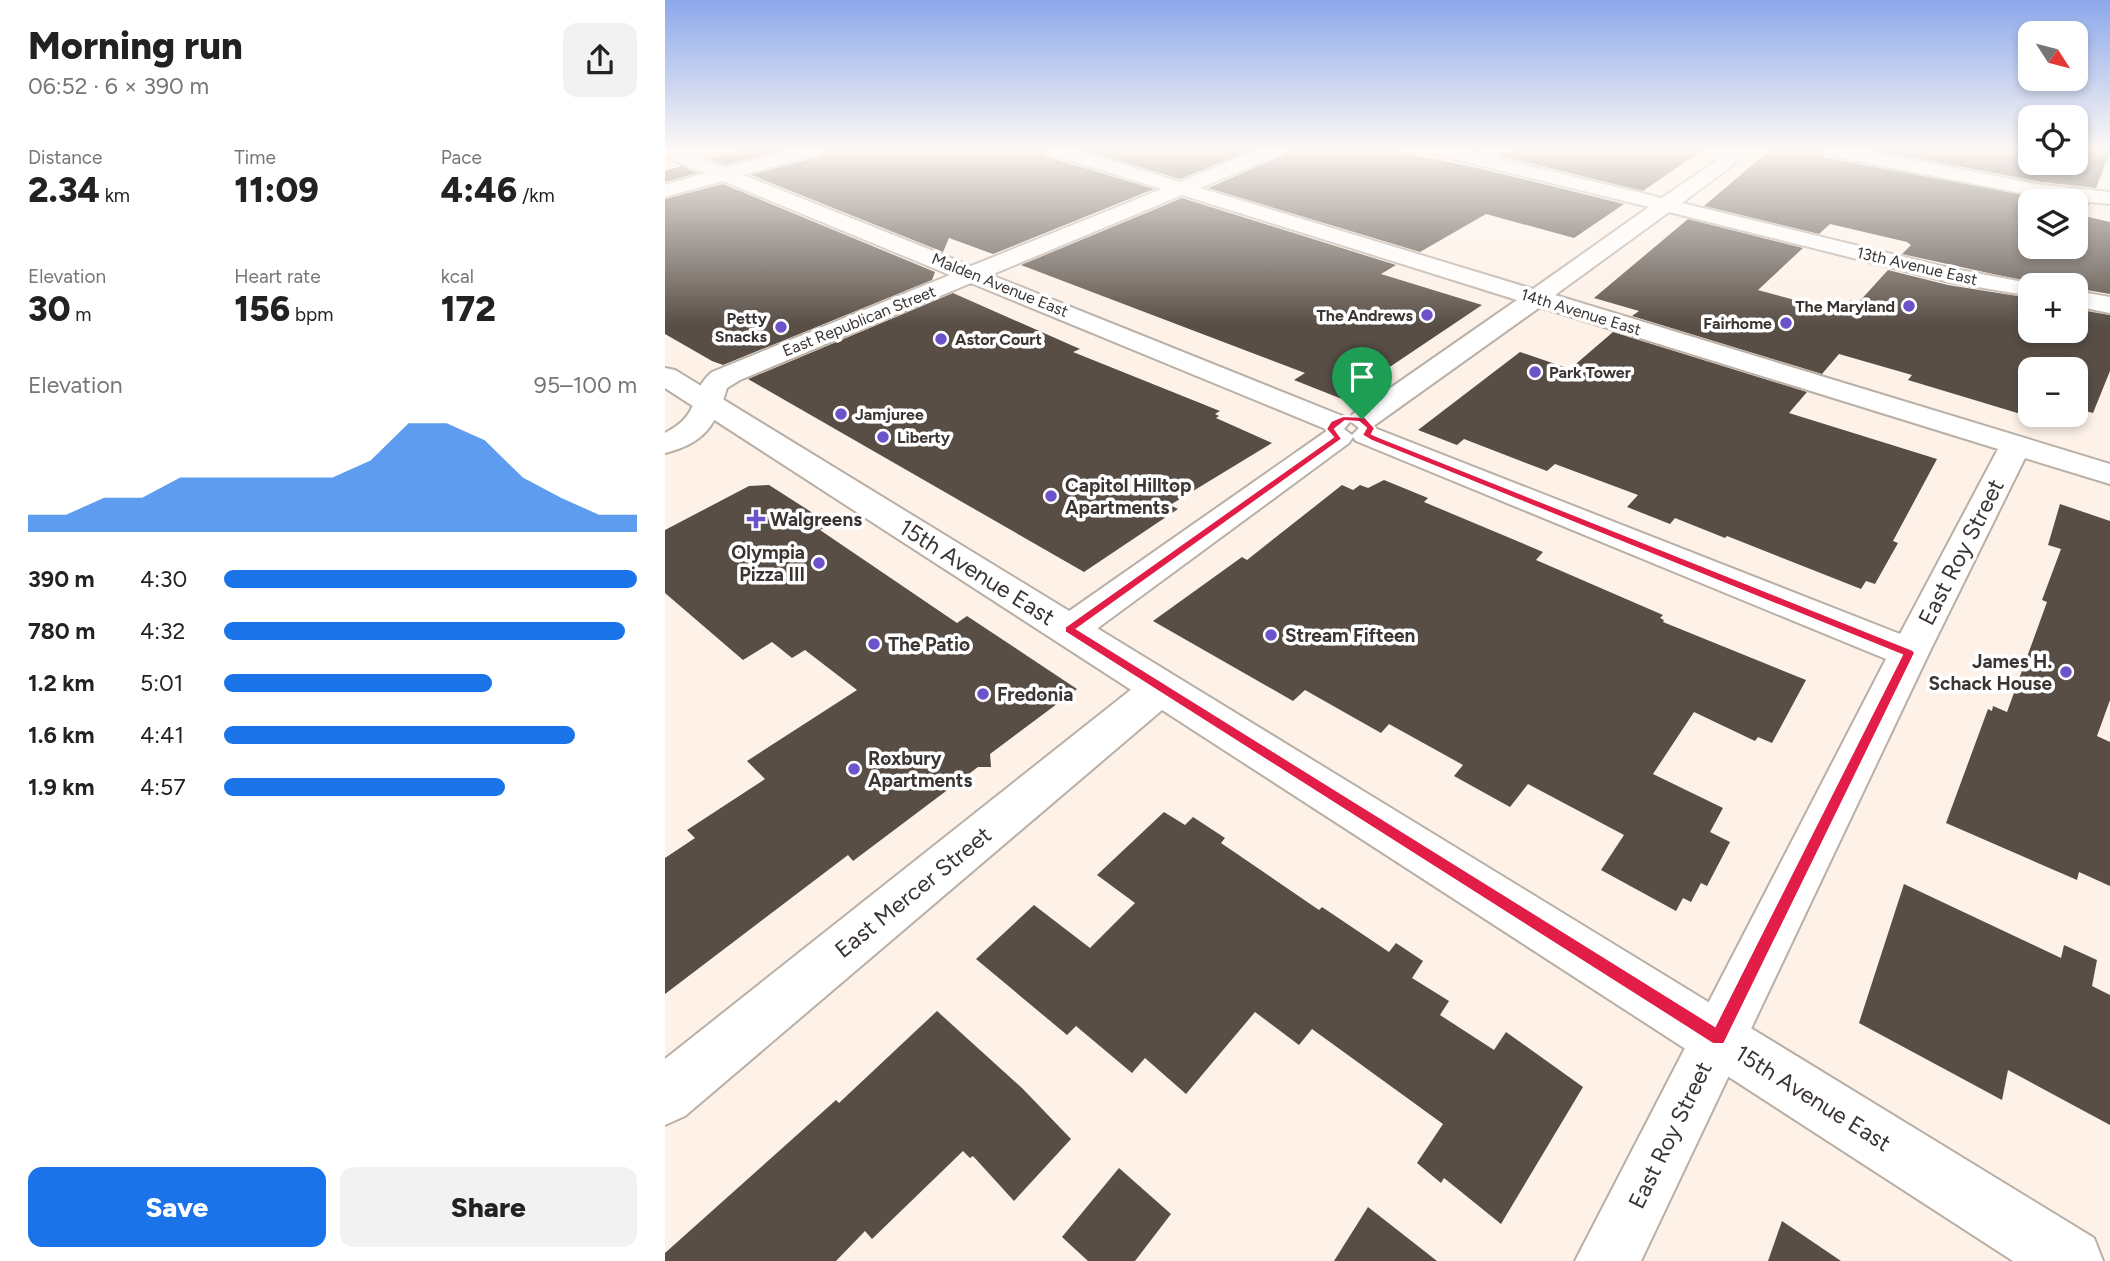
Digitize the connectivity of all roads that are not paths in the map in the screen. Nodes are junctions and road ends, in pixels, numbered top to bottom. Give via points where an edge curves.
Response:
1 (809, 208) edge
2 (1133, 208) edge
3 (1245, 208) edge
4 (1663, 208) edge
5 (1678, 208) edge
6 (975, 274) junction
7 (2018, 287) edge
8 (1537, 298) junction
9 (2088, 301) edge
10 (2110, 305) edge
11 (665, 376) edge
12 (708, 403) junction
13 (1351, 429) junction
14 (665, 444) edge
15 (2016, 445) junction
16 (2110, 474) edge
17 (1069, 630) junction
18 (1909, 653) junction
19 (1161, 688) junction
20 (1719, 1038) junction
21 (665, 1096) edge
22 (1607, 1261) edge
23 (2071, 1261) edge

1 - 6 street, Malden Avenue East
2 - 6 street, East Republican Street
3 - 8 street, 14th Avenue East
4 - 8 street
5 - 7 street, 13th Avenue East via 1949,275
6 - 12 street, East Republican Street via 730,374 713,385
6 - 13 street, Malden Avenue East
8 - 13 street
8 - 15 street, 14th Avenue East
9 - 10 street
11 - 12 street, 15th Avenue East
12 - 14 street, East Republican Street via 694,427
12 - 17 street, 15th Avenue East
13 - 17 street
13 - 18 street, Malden Avenue East
15 - 16 street, 14th Avenue East
15 - 18 street, East Roy Street
17 - 19 street, 15th Avenue East
18 - 20 street, East Roy Street
19 - 20 street, 15th Avenue East
19 - 21 street, East Mercer Street
20 - 22 street, East Roy Street
20 - 23 street, 15th Avenue East

